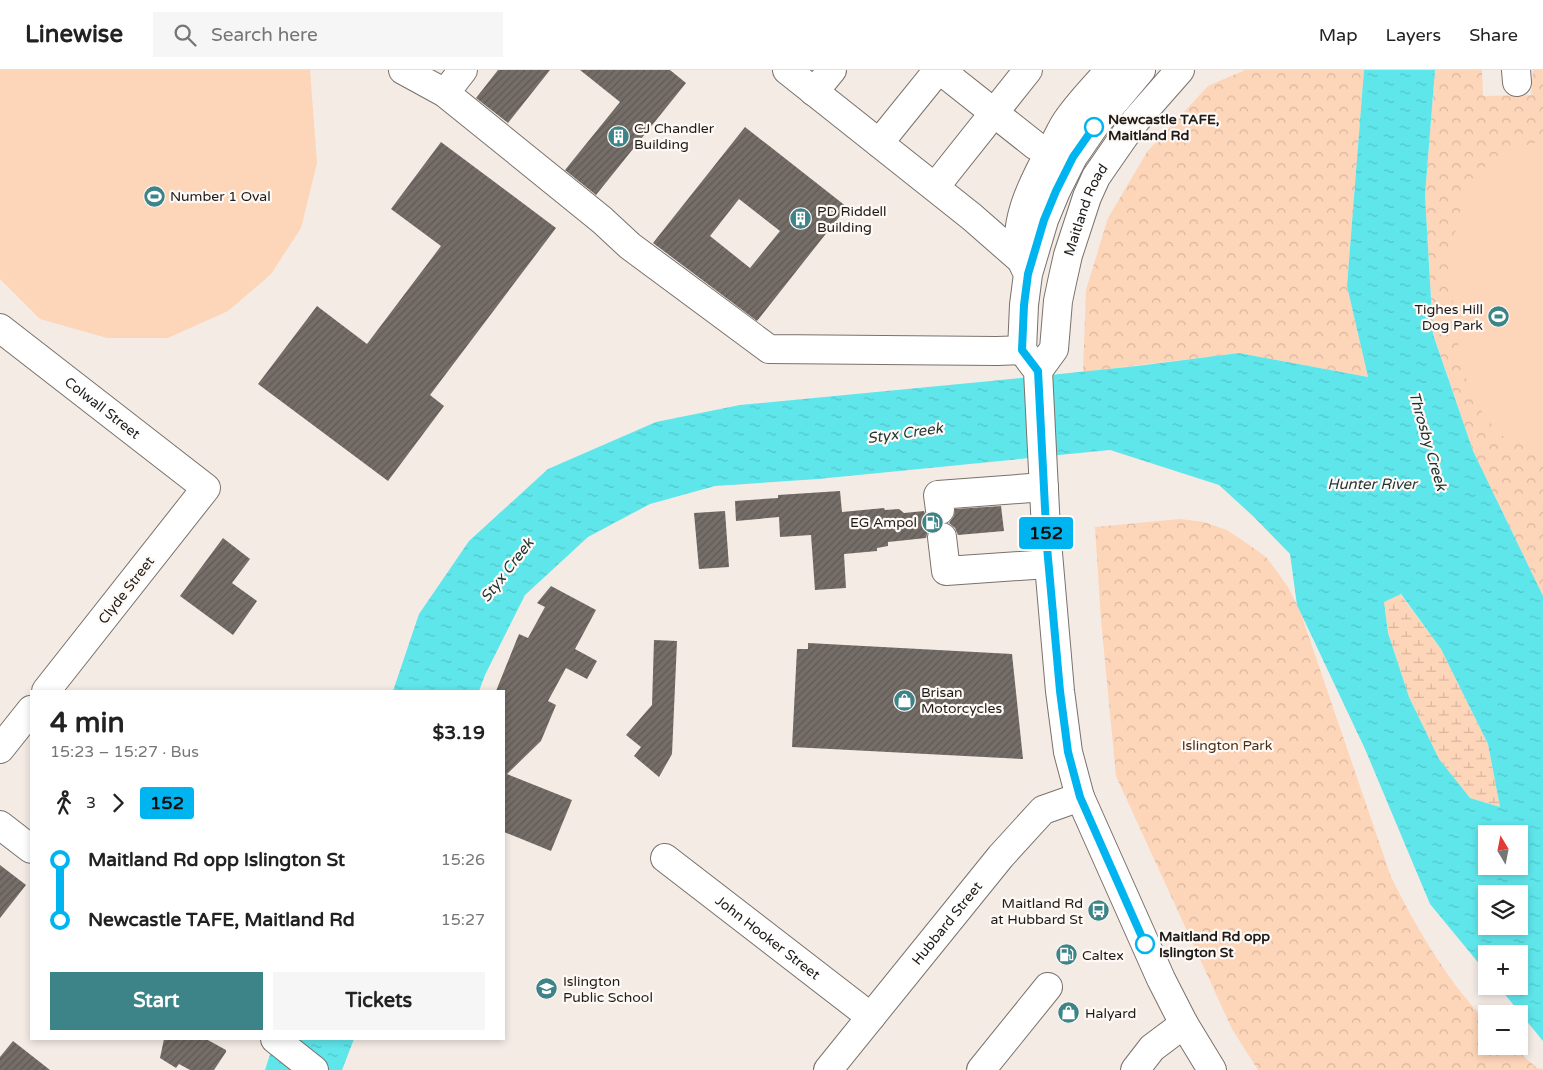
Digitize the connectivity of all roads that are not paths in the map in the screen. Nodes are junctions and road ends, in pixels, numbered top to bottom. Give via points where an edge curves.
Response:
1 (403, 70) edge
2 (463, 70) edge
3 (787, 70) edge
4 (832, 70) edge
5 (939, 70) edge
6 (1028, 70) edge
7 (1110, 70) edge
8 (1141, 70) edge
9 (1197, 70) edge
10 (1174, 77) edge
11 (814, 92) junction
12 (445, 93) junction
13 (994, 113) junction
14 (879, 143) junction
15 (1036, 146) dead end
16 (935, 187) junction
17 (1024, 266) junction
18 (0, 328) edge
19 (1030, 361) junction
20 (1044, 487) junction
21 (206, 488) joint
22 (940, 510) dead end
23 (942, 537) dead end
24 (1048, 564) junction
25 (47, 690) edge
26 (30, 711) edge
27 (0, 749) edge
28 (1080, 797) junction
29 (0, 825) edge
30 (30, 849) edge
31 (665, 858) dead end
32 (1048, 987) dead end
33 (871, 1017) junction
34 (1184, 1024) junction
35 (276, 1040) edge
36 (314, 1070) edge
37 (828, 1070) edge
38 (981, 1070) edge
39 (1135, 1070) edge
40 (1212, 1070) edge

1 - 12 main road
2 - 12 main road
3 - 11 main road
4 - 11 main road
5 - 13 main road
5 - 14 main road
6 - 13 main road
7 - 17 main road via 1067,120 1040,169 1022,219 1019,247
8 - 17 main road via 1095,125 1070,164
9 - 10 main road
10 - 19 main road, Maitland Road via 1136,120 1096,177 1068,255 1058,302 1054,349
11 - 14 main road
12 - 19 main road via 630,246 769,349 997,351
13 - 15 main road
13 - 16 main road
14 - 16 main road
16 - 17 main road
17 - 19 main road
18 - 21 main road, Colwall Street
19 - 20 main road
20 - 22 main road via 938,495
20 - 24 main road
21 - 25 main road, Clyde Street
23 - 24 main road via 946,571
24 - 28 main road via 1065,734
26 - 27 main road
28 - 33 main road, Hubbard Street via 1043,810 1027,826
28 - 34 main road
29 - 30 main road
31 - 33 main road, John Hooker Street
32 - 38 main road
33 - 37 main road, Hubbard Street
34 - 39 main road via 1152,1048
34 - 40 main road
35 - 36 main road

